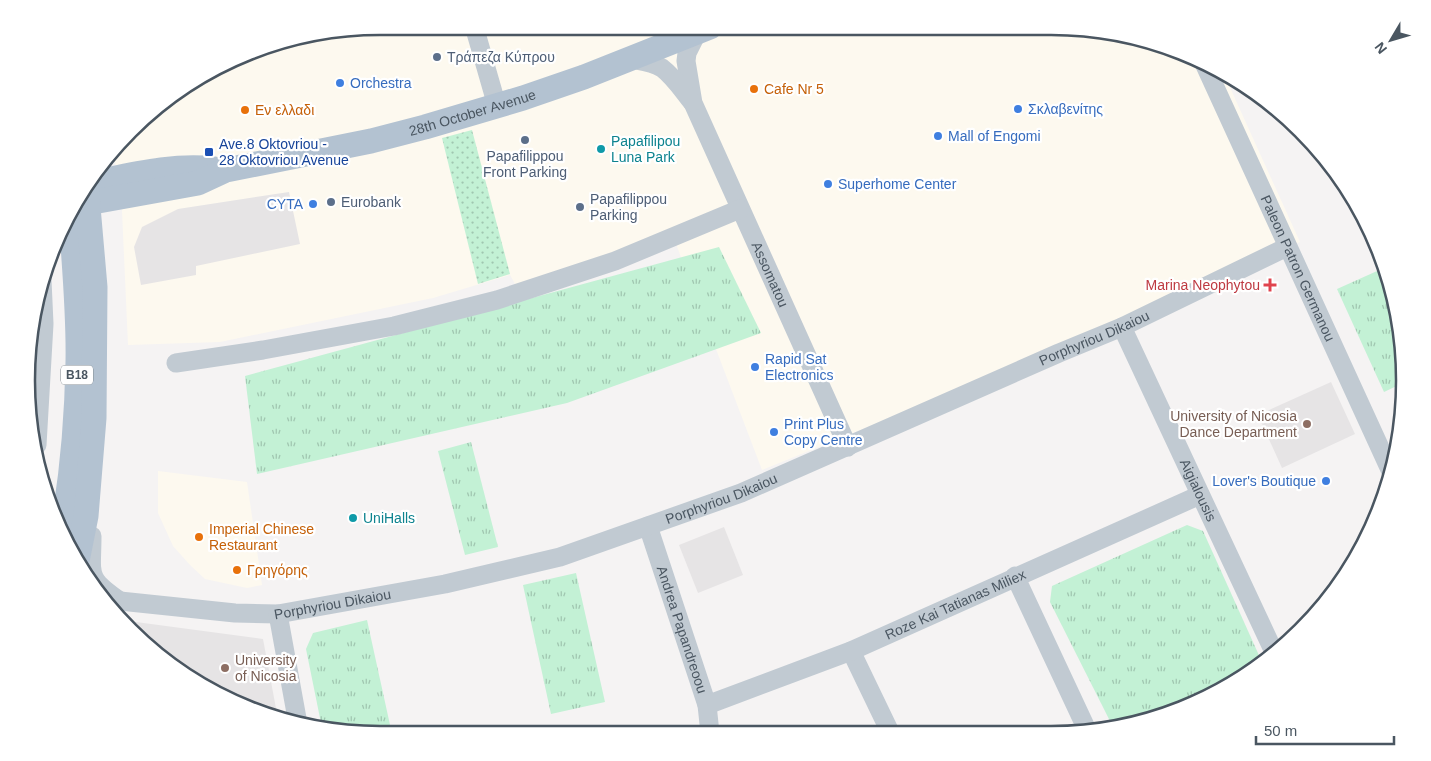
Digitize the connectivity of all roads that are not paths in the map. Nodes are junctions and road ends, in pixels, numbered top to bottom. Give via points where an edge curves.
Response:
1 (477, 35) edge
2 (691, 35) edge
3 (700, 35) edge
4 (631, 59) junction
5 (1209, 74) edge
6 (693, 103) junction
7 (497, 106) junction
8 (112, 163) edge
9 (226, 170) junction
10 (133, 175) junction
11 (91, 192) edge
12 (89, 195) edge
13 (83, 204) edge
14 (82, 207) edge
15 (740, 209) junction
16 (1287, 247) junction
17 (43, 308) edge
18 (1122, 328) junction
19 (176, 362) dead end
20 (38, 426) edge
21 (848, 447) junction
22 (1386, 461) edge
23 (1200, 495) junction
24 (86, 516) junction
25 (64, 519) edge
26 (648, 526) junction
27 (79, 550) edge
28 (90, 567) edge
29 (1015, 576) junction
30 (116, 602) edge
31 (278, 614) junction
32 (1271, 646) edge
33 (850, 651) junction
34 (707, 705) junction
35 (296, 715) edge
36 (1084, 724) edge
37 (709, 726) edge
38 (887, 726) edge

1 - 7 street
2 - 4 main road, 28th October Avenue
3 - 6 street, Assomatou via 687,53 686,61
4 - 6 street, Assomatou via 661,68
4 - 7 main road, 28th October Avenue
5 - 16 street, Paleon Patron Germanou
6 - 15 street, Assomatou
7 - 9 main road, 28th October Avenue via 371,141
8 - 10 main road
9 - 10 main road, 28th October Avenue via 196,167
9 - 12 main road, 28th October Avenue via 198,183
10 - 11 main road, 28th October Avenue
13 - 24 main road, B18 via 95,287 94,418
14 - 25 main road, B18 via 78,361 71,477
15 - 19 street via 615,261 497,300 394,326
15 - 21 street, Assomatou
16 - 18 street, Porphyriou Dikaiou
16 - 22 street, Paleon Patron Germanou
17 - 20 street
18 - 21 street, Porphyriou Dikaiou
18 - 23 street, Aigialousis
21 - 26 street, Porphyriou Dikaiou via 742,493
23 - 29 street, Roze Kai Tatianas Miliex
23 - 32 street, Aigialousis
24 - 27 main road, B18
24 - 28 street, Porphyriou Dikaiou via 92,535
26 - 31 street, Porphyriou Dikaiou via 560,557 446,584
26 - 34 street, Andrea Papandreoou
29 - 33 street, Roze Kai Tatianas Miliex
29 - 36 street
30 - 31 street, Porphyriou Dikaiou via 235,614
31 - 35 street
33 - 34 street, Roze Kai Tatianas Miliex
33 - 38 street
34 - 37 street, Andrea Papandreoou

